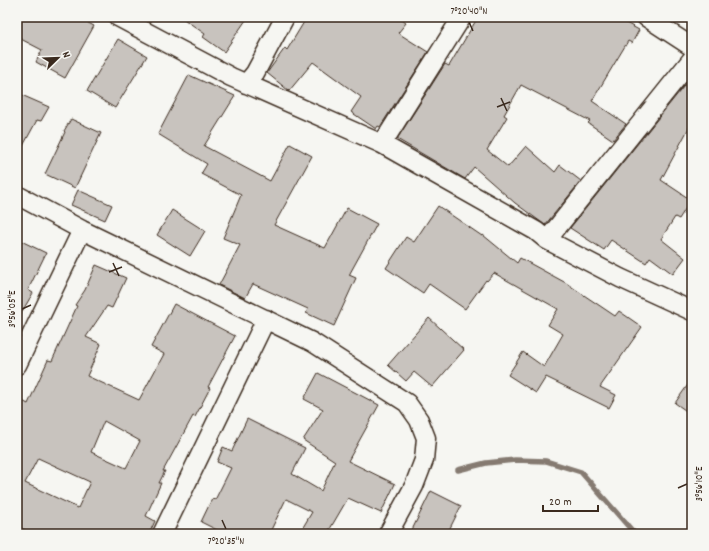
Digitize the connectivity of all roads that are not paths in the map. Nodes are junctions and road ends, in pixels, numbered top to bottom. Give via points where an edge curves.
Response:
1 (118, 17) edge
2 (285, 17) edge
3 (462, 17) edge
4 (646, 17) edge
5 (692, 47) edge
6 (692, 59) edge
7 (246, 84) junction
8 (382, 144) junction
9 (17, 195) edge
10 (82, 230) junction
11 (547, 240) junction
12 (692, 311) edge
13 (266, 319) junction
14 (17, 365) edge
15 (162, 534) edge
16 (388, 534) edge

1 - 7 street
2 - 7 street via 255,73
3 - 8 street
4 - 5 street
6 - 11 street
7 - 8 street
8 - 11 street via 536,231
9 - 10 street
10 - 13 street
10 - 14 street
11 - 12 street via 620,278
13 - 15 street
13 - 16 street via 312,342 373,380 407,403 419,420 426,438 424,460 414,486

